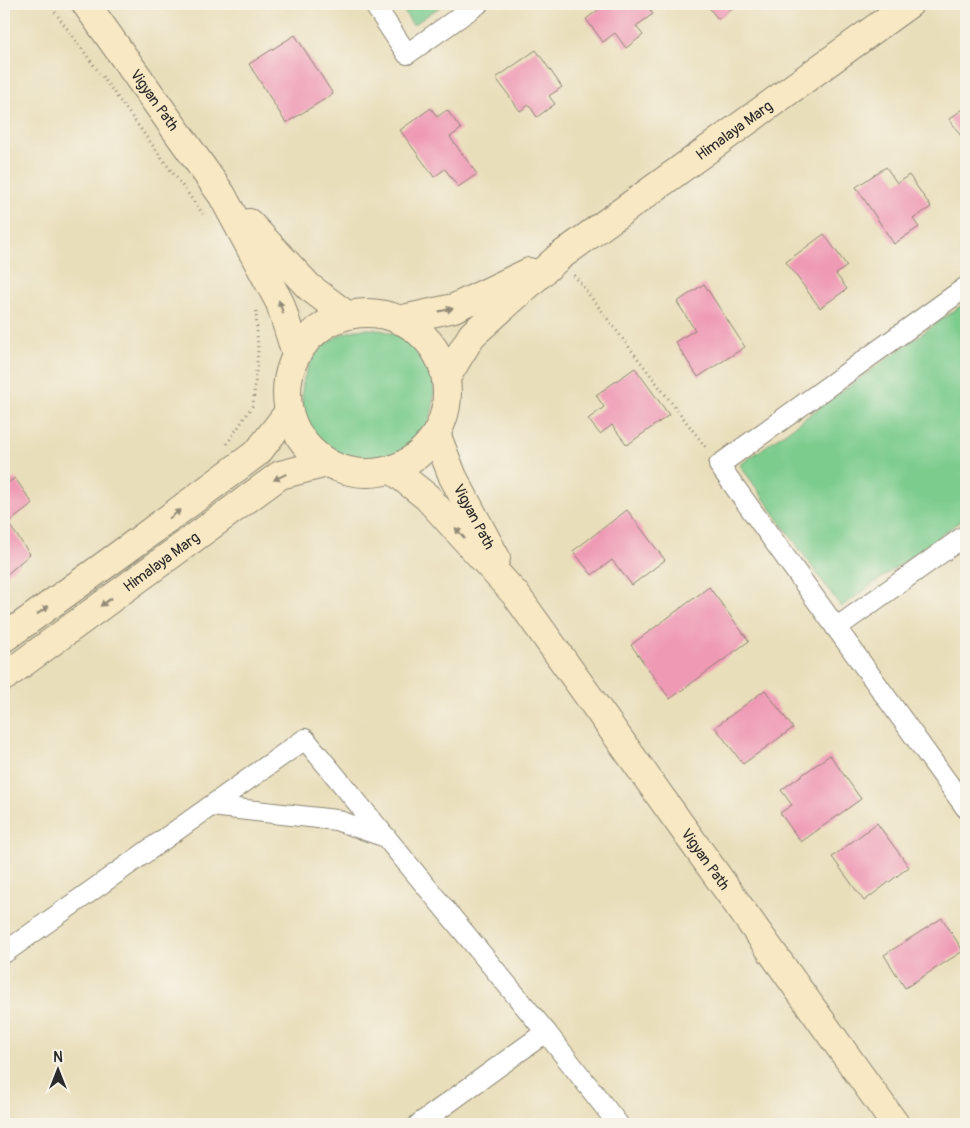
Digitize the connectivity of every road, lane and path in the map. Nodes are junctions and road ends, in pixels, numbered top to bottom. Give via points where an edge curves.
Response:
1 (49, 4) edge
2 (86, 4) edge
3 (374, 4) edge
4 (478, 4) edge
5 (909, 4) edge
6 (222, 195) junction
7 (206, 218) dead end
8 (559, 257) junction
9 (966, 287) edge
10 (255, 304) dead end
11 (345, 314) junction
12 (399, 320) junction
13 (296, 354) junction
14 (448, 376) junction
15 (288, 413) junction
16 (437, 436) junction
17 (224, 449) dead end
18 (327, 463) junction
19 (719, 465) junction
20 (392, 470) junction
21 (966, 535) edge
22 (516, 595) junction
23 (836, 628) junction
24 (4, 638) edge
25 (4, 677) edge
26 (211, 806) junction
27 (966, 808) edge
28 (386, 837) junction
29 (4, 953) edge
30 (546, 1032) junction
31 (419, 1124) edge
32 (618, 1124) edge
33 (895, 1124) edge

1 - 7 path
2 - 6 main road, Vigyan Path
3 - 4 street via 407,54
5 - 8 main road, Himalaya Marg
6 - 11 main road, Vigyan Path via 308,287
13 -> 6 main road, Vigyan Path via 280,303
12 -> 8 main road, Himalaya Marg via 454,308
8 - 14 main road, Himalaya Marg via 472,335
8 - 19 path
9 - 19 street
10 - 17 path via 258,350 253,405
11 - 12 main road via 378,312
11 - 13 main road via 318,328
12 - 14 main road via 412,325 432,343
13 - 15 main road via 286,382
14 - 16 main road via 449,403
15 - 18 main road via 303,442
24 -> 15 main road, Himalaya Marg via 258,452
16 - 20 main road via 418,457
16 - 22 main road, Vigyan Path via 453,477
18 - 20 main road via 357,473
18 -> 25 main road, Himalaya Marg via 280,475
19 - 23 street
22 -> 20 main road, Vigyan Path via 427,497
21 - 23 street
22 - 33 main road, Vigyan Path
23 - 27 street
26 - 28 street via 336,820
26 - 28 street via 305,739
26 - 29 street
28 - 30 street
30 - 31 street
30 - 32 street

